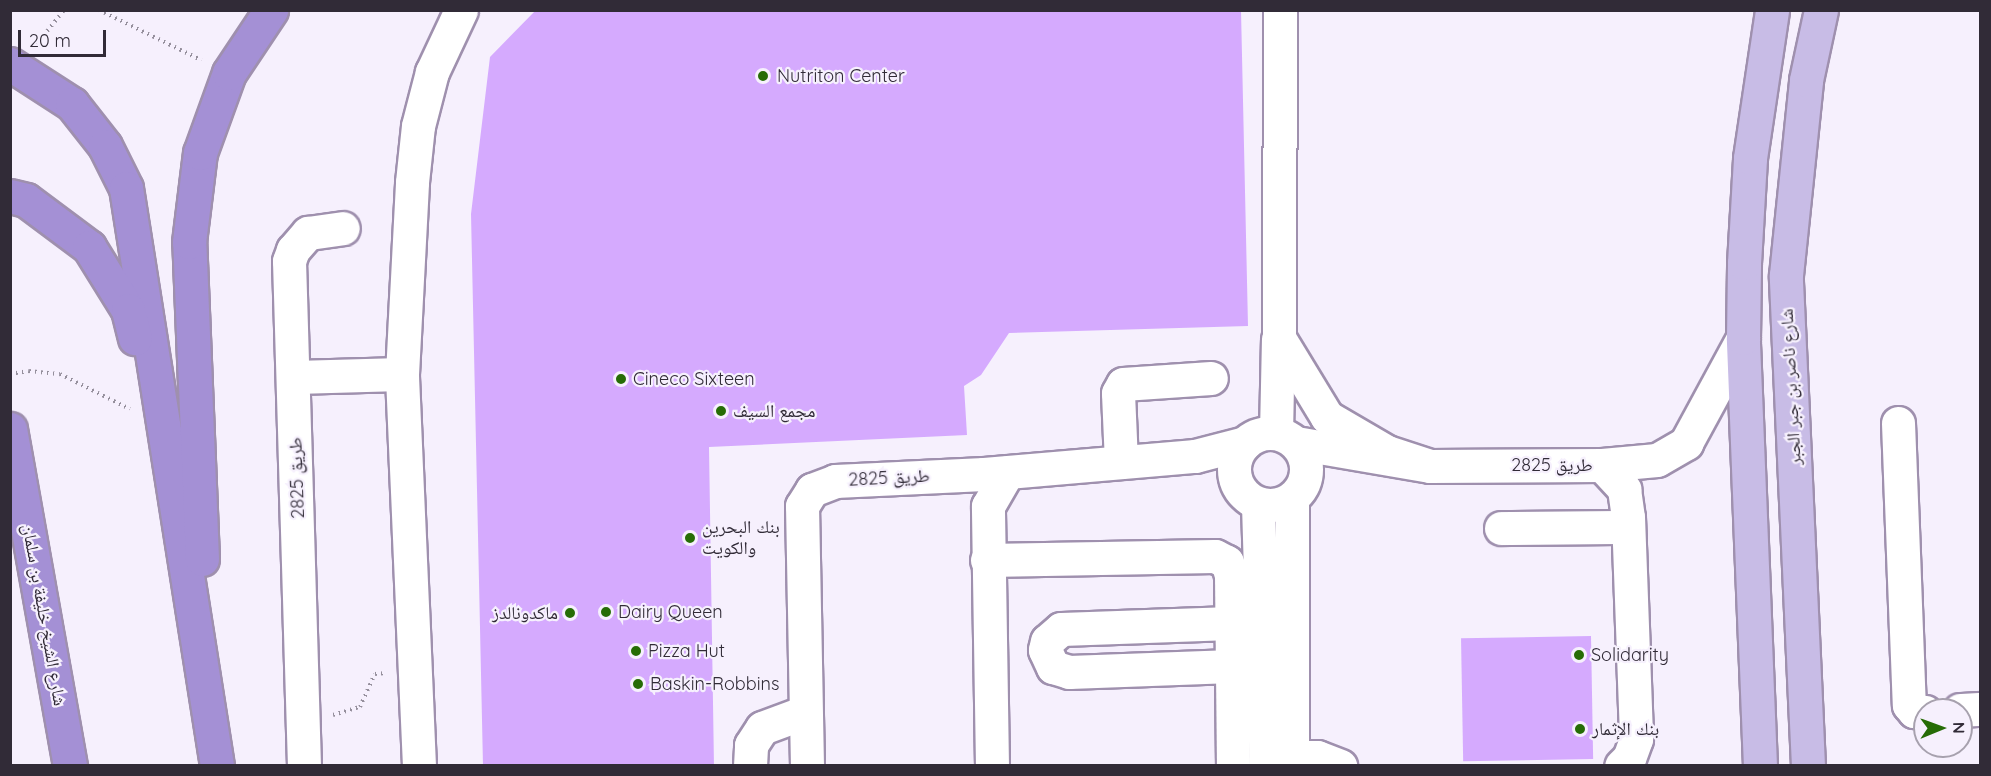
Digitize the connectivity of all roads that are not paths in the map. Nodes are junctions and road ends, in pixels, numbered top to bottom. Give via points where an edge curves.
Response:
1 (271, 10) edge
2 (461, 10) edge
3 (1280, 10) edge
4 (1821, 10) edge
5 (1836, 10) edge
6 (1769, 18) edge
7 (14, 66) edge
8 (1806, 80) junction
9 (10, 196) edge
10 (1260, 196) dead end
11 (343, 228) dead end
12 (1278, 338) junction
13 (1743, 338) junction
14 (402, 374) junction
15 (294, 377) junction
16 (1211, 378) dead end
17 (1898, 423) dead end
18 (11, 431) edge
19 (1286, 438) junction
20 (1245, 443) junction
21 (1121, 462) junction
22 (1602, 465) junction
23 (1431, 466) junction
24 (1008, 472) junction
25 (1292, 498) junction
26 (1258, 504) junction
27 (1628, 527) junction
28 (1501, 528) dead end
29 (184, 560) junction
30 (987, 560) junction
31 (1231, 622) junction
32 (1232, 666) junction
33 (208, 702) junction
34 (1913, 710) edge
35 (805, 712) junction
36 (1284, 763) edge
37 (70, 765) edge
38 (217, 765) edge
39 (304, 765) edge
40 (419, 765) edge
41 (750, 765) edge
42 (807, 765) edge
43 (992, 765) edge
44 (1233, 765) edge
45 (1340, 765) edge
46 (1621, 765) edge
47 (1760, 765) edge
48 (1808, 765) edge

1 - 33 highway via 229,73 200,153 189,242
2 - 14 lane via 432,72 418,126
3 - 12 lane
4 - 8 main road, شارع ناصر بن جبر الجبر
5 - 8 main road
6 - 13 main road via 1750,158
7 - 29 highway via 72,104 105,146 126,188
8 - 48 main road, شارع ناصر بن جبر الجبر via 1786,274
9 - 29 highway via 26,200 89,247 128,310
10 - 12 lane via 1268,332
11 - 15 lane, طريق 2825 via 308,233 292,250 289,261
12 - 19 lane
12 - 23 lane via 1327,417 1387,452
13 - 22 lane, طريق 2825 via 1686,443 1657,460
13 - 47 main road
14 - 15 lane
14 - 40 lane
15 - 39 lane, طريق 2825
16 - 21 lane via 1123,384 1118,393
17 - 34 lane
18 - 37 highway, شارع الشيخ خليفة بن سلمان
19 - 20 lane, طريق 2825 via 1254,436
19 - 23 lane, طريق 2825
19 - 25 lane via 1306,472
20 - 21 lane, طريق 2825 via 1195,456
20 - 26 lane via 1234,465 1234,477 1239,489
21 - 24 lane, طريق 2825
22 - 23 lane, طريق 2825
22 - 27 lane via 1624,489
24 - 30 lane via 988,506
24 - 35 lane, طريق 2825 via 835,481 812,490 802,506
25 - 26 lane via 1270,506
25 - 36 lane
26 - 36 lane
27 - 28 lane
27 - 46 lane via 1636,739 1629,758
29 - 33 highway
30 - 31 lane via 1215,556 1227,562 1231,575
30 - 43 lane
31 - 32 lane
31 - 32 lane via 1061,629 1047,641 1045,650 1053,667 1069,672
32 - 44 lane
33 - 38 highway
35 - 41 lane via 762,728 751,745
35 - 42 lane, طريق 2825
36 - 45 lane via 1317,757

